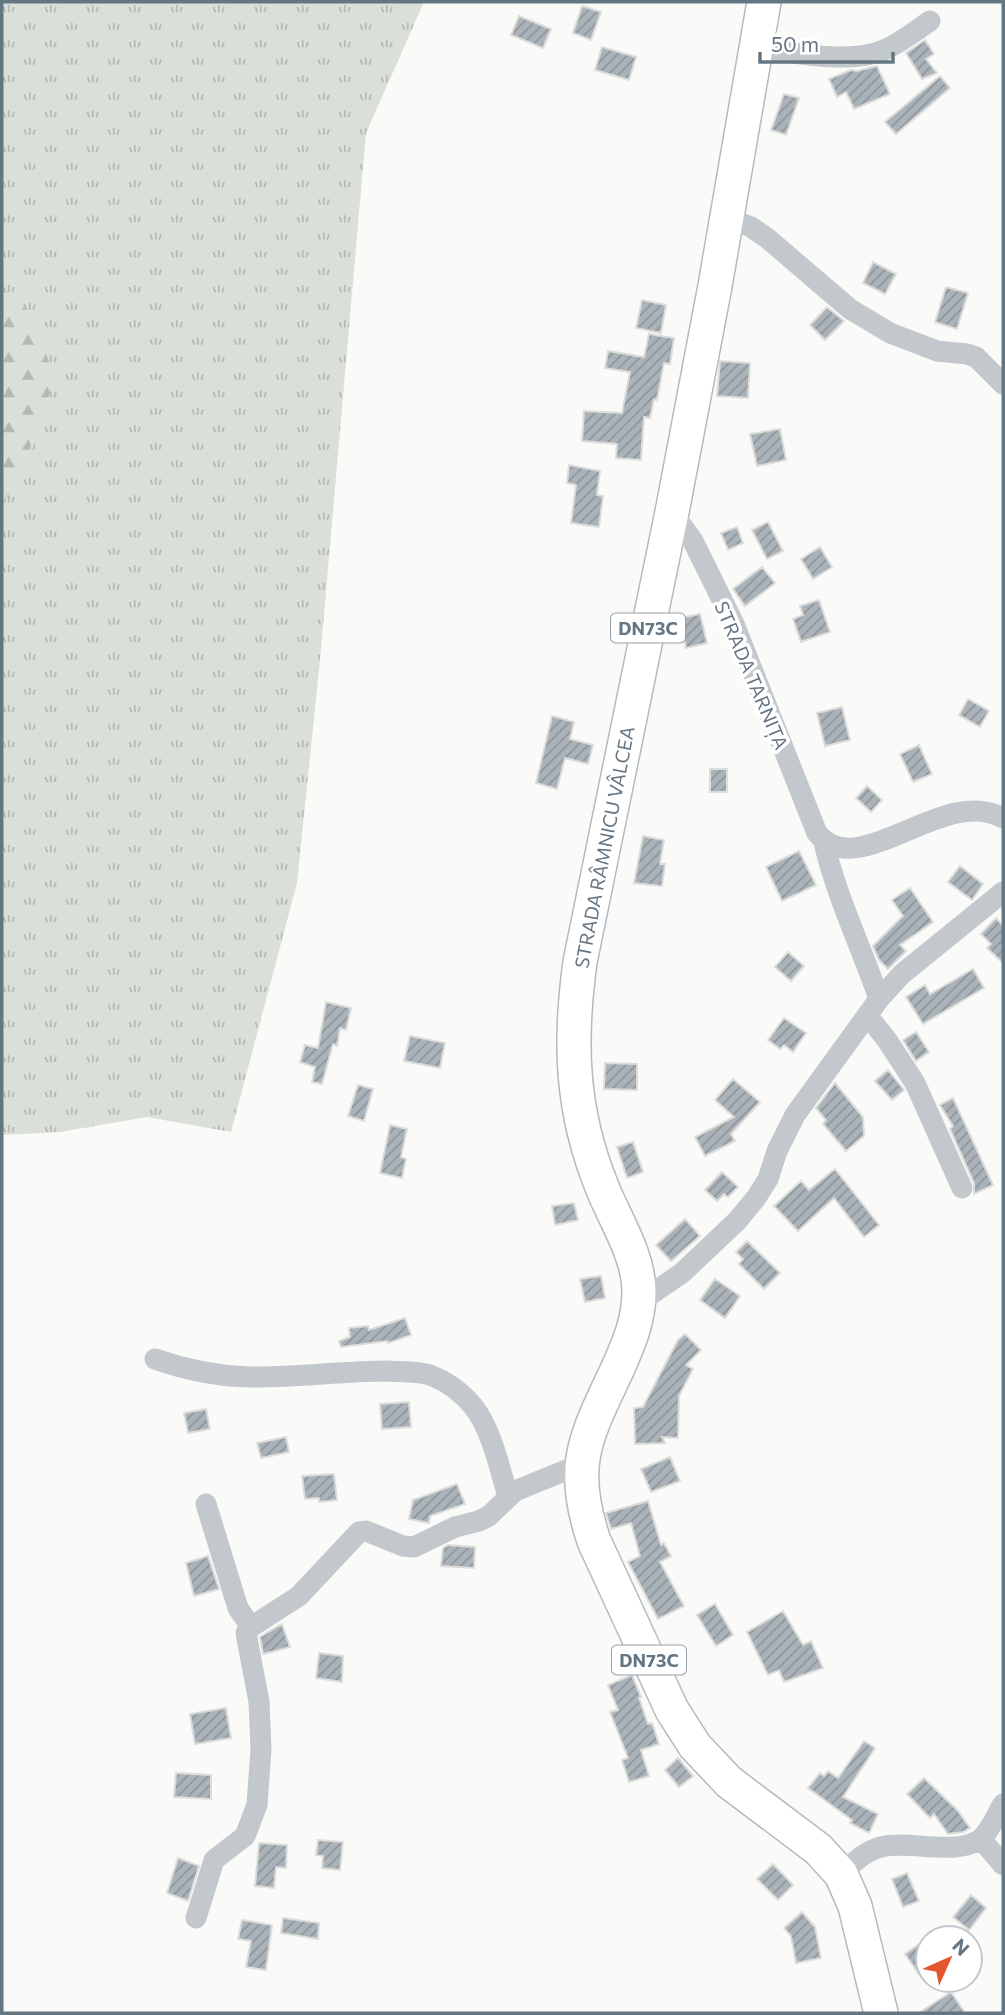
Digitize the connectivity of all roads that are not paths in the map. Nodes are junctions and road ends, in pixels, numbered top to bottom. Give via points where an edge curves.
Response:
1 (764, 2) edge
2 (930, 21) dead end
3 (755, 48) junction
4 (725, 217) junction
5 (1003, 384) edge
6 (672, 512) junction
7 (1003, 818) edge
8 (824, 842) junction
9 (1003, 892) edge
10 (873, 1007) junction
11 (962, 1188) dead end
12 (638, 1303) junction
13 (155, 1359) dead end
14 (582, 1464) junction
15 (508, 1496) junction
16 (206, 1504) dead end
17 (251, 1627) junction
18 (1003, 1804) edge
19 (981, 1839) junction
20 (1003, 1866) edge
21 (841, 1874) junction
22 (196, 1918) dead end
23 (881, 2013) edge

1 - 3 main road, STRADA RÂMNICU VÂLCEA / DN73C
2 - 3 street via 883,51 852,58
3 - 4 main road, STRADA RÂMNICU VÂLCEA / DN73C
4 - 5 street via 767,238 850,309 922,347 976,357
4 - 6 main road, STRADA RÂMNICU VÂLCEA / DN73C
6 - 8 street, STRADA TARNIȚA via 693,541 734,624
6 - 12 main road, STRADA RÂMNICU VÂLCEA / DN73C via 580,962 572,1031 580,1121 634,1264
7 - 8 street via 979,810 948,813 848,850
8 - 10 street, STRADA TARNIȚA via 836,888 860,946
9 - 10 street via 902,974
10 - 11 street, STRADA TARNIȚA via 887,1040 915,1083
10 - 12 street via 795,1115 756,1198 682,1272
12 - 14 main road, STRADA RÂMNICU VÂLCEA / DN73C via 633,1334 584,1445
13 - 15 street via 206,1374 250,1377 358,1371 430,1375 454,1388 474,1407
14 - 15 street
14 - 21 main road, STRADA RÂMNICU VÂLCEA / DN73C via 583,1501 594,1541 672,1710 695,1746 729,1782 818,1849
15 - 17 street via 489,1516 414,1548 359,1532 299,1596
16 - 17 street via 238,1608
17 - 22 street via 246,1633 261,1728 257,1805 245,1836 214,1860
18 - 19 street
19 - 20 street
19 - 21 street via 958,1846 881,1847
21 - 23 main road, STRADA RÂMNICU VÂLCEA / DN73C via 855,1906

